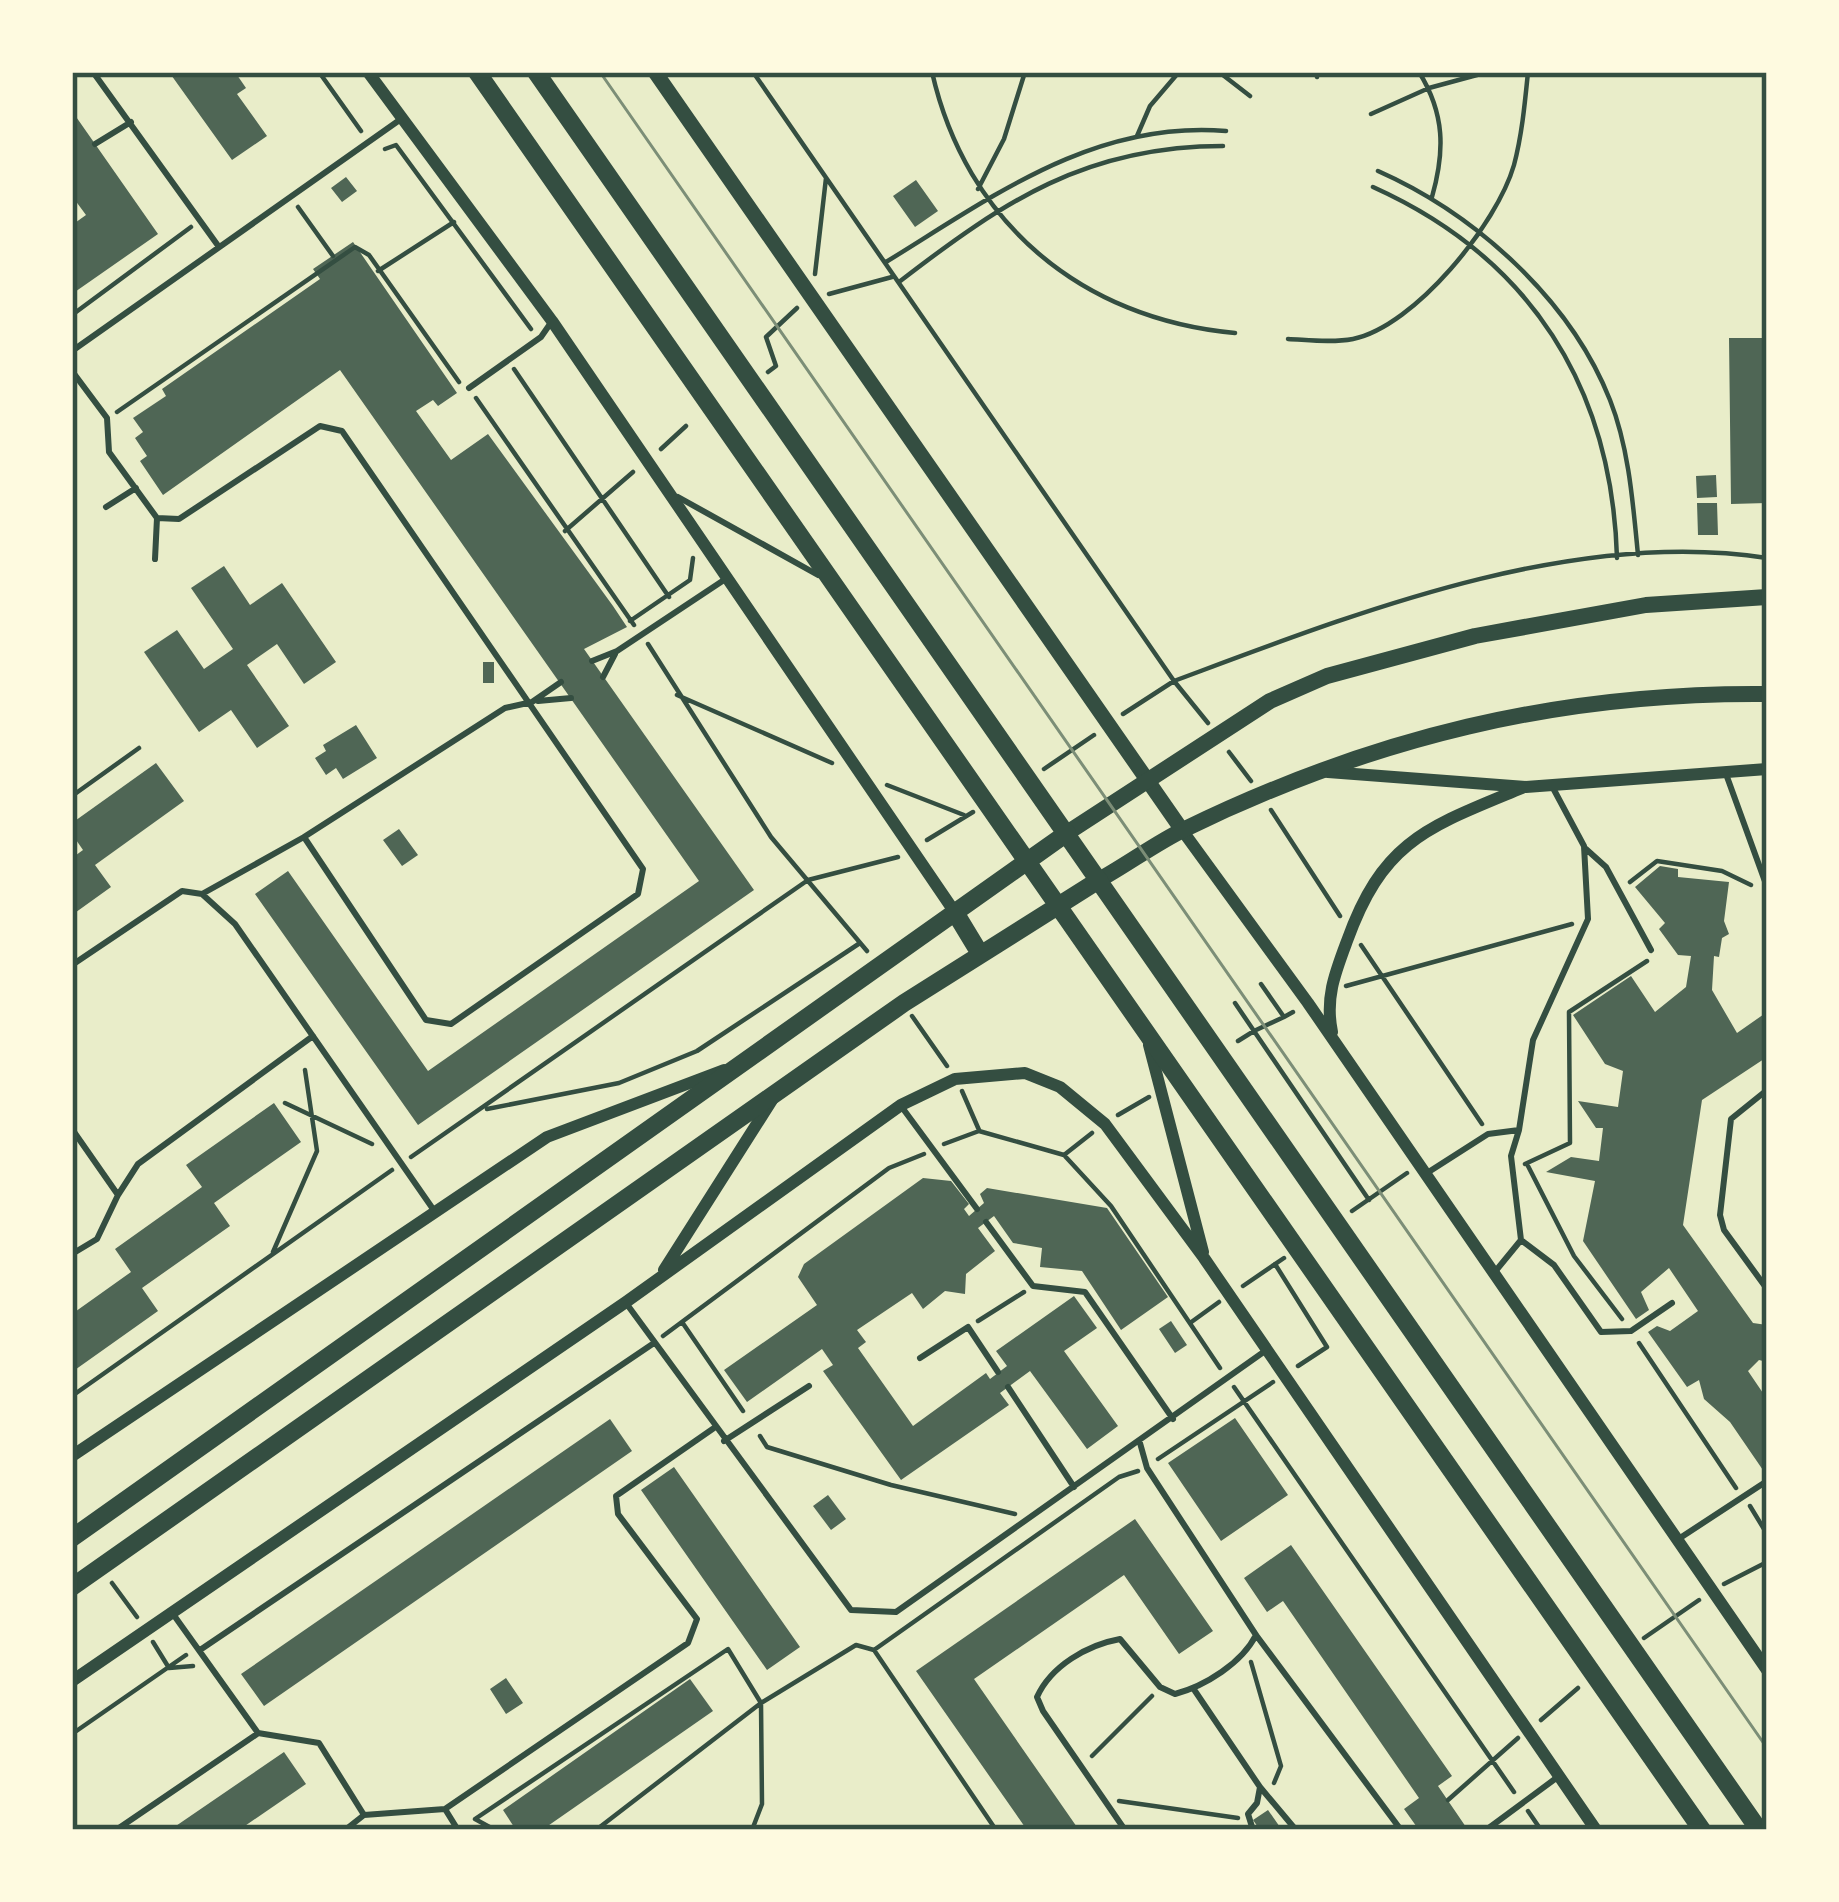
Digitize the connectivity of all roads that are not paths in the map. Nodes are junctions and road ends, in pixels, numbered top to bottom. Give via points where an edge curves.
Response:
1 (93, 72) edge
2 (368, 72) edge
3 (477, 72) edge
4 (536, 72) edge
5 (655, 72) edge
6 (401, 119) junction
7 (131, 122) junction
8 (95, 144) dead end
9 (219, 247) junction
10 (551, 321) junction
11 (72, 351) edge
12 (72, 370) edge
13 (470, 388) road end
14 (136, 488) junction
15 (670, 492) junction
16 (106, 507) dead end
17 (157, 518) junction
18 (155, 559) dead end
19 (727, 578) junction
20 (834, 584) junction
21 (1767, 597) edge
22 (617, 651) junction
23 (592, 661) dead end
24 (603, 676) dead end
25 (561, 682) dead end
26 (1767, 694) edge
27 (571, 698) dead end
28 (532, 702) junction
29 (1767, 769) edge
30 (1314, 770) junction
31 (1724, 771) junction
32 (1149, 779) junction
33 (1552, 784) junction
34 (1526, 787) junction
35 (1182, 830) junction
36 (1067, 833) junction
37 (304, 837) junction
38 (1584, 846) junction
39 (1028, 863) junction
40 (1099, 880) junction
41 (1767, 886) edge
42 (202, 894) junction
43 (1057, 905) junction
44 (956, 914) junction
45 (1652, 950) road end
46 (979, 952) junction
47 (72, 965) edge
48 (1144, 1027) junction
49 (313, 1036) junction
50 (1333, 1039) junction
51 (736, 1065) junction
52 (1767, 1090) edge
53 (776, 1094) junction
54 (901, 1105) junction
55 (72, 1129) edge
56 (1519, 1130) junction
57 (1425, 1174) junction
58 (118, 1196) junction
59 (433, 1209) junction
60 (977, 1209) dead end
61 (986, 1222) dead end
62 (1521, 1240) junction
63 (72, 1254) edge
64 (1204, 1258) junction
65 (1493, 1274) junction
66 (660, 1276) junction
67 (1767, 1289) edge
68 (626, 1303) junction
69 (1672, 1303) dead end
70 (654, 1343) junction
71 (1265, 1351) junction
72 (920, 1358) dead end
73 (998, 1372) dead end
74 (809, 1386) dead end
75 (1008, 1387) dead end
76 (1173, 1419) junction
77 (714, 1428) junction
78 (724, 1441) junction
79 (1140, 1443) junction
80 (72, 1456) edge
81 (1767, 1481) edge
82 (1075, 1487) junction
83 (72, 1538) edge
84 (1677, 1540) junction
85 (72, 1587) edge
86 (172, 1612) junction
87 (1256, 1635) junction
88 (197, 1649) junction
89 (1767, 1670) edge
90 (72, 1681) edge
91 (1194, 1689) junction
92 (259, 1733) junction
93 (1559, 1776) junction
94 (1260, 1787) junction
95 (445, 1809) junction
96 (364, 1815) junction
97 (116, 1830) edge
98 (346, 1830) edge
99 (458, 1830) edge
100 (1125, 1830) edge
101 (1253, 1830) edge
102 (1296, 1830) edge
103 (1402, 1830) edge
104 (1486, 1830) edge
105 (1596, 1830) edge
106 (1702, 1830) edge
107 (1759, 1830) edge

1 - 7 lane
2 - 6 street
3 - 20 main road
4 - 36 main road
5 - 32 street
6 - 9 lane
6 - 10 street
7 - 8 lane
7 - 9 lane
9 - 11 lane
10 - 13 lane
10 - 15 street
12 - 14 lane via 107,418 110,452
14 - 16 lane
14 - 17 lane
15 - 19 street
15 - 20 lane
17 - 18 lane
17 - 28 lane via 179,520 320,426 342,431
19 - 22 lane
19 - 44 street
20 - 39 main road
21 - 32 main road via 1646,605 1411,650 1270,701
22 - 23 lane
22 - 24 lane
25 - 28 lane
26 - 30 main road via 1512,716 1409,737
27 - 28 lane
28 - 37 lane via 505,708
28 - 37 lane via 643,869 638,894 451,1024 427,1020
29 - 31 street
30 - 34 street
30 - 35 main road
31 - 33 street
31 - 41 lane
32 - 35 street
32 - 36 main road
33 - 34 street
33 - 38 lane
34 - 50 street via 1388,859 1329,991
35 - 40 main road
35 - 50 street
36 - 39 main road
36 - 40 main road
37 - 42 lane
38 - 45 lane via 1606,867
38 - 56 lane via 1588,919 1533,1040
39 - 43 main road
39 - 44 main road
40 - 43 main road
40 - 107 main road
42 - 47 lane via 182,891
42 - 49 lane via 235,924
43 - 46 main road
43 - 48 main road
44 - 46 main road
44 - 51 main road
46 - 53 main road
48 - 64 street
48 - 106 main road
49 - 58 lane via 138,1164
49 - 59 lane
50 - 57 street
51 - 59 street via 547,1137
51 - 83 main road
52 - 67 lane via 1731,1119 1720,1215
53 - 66 street
53 - 85 main road
54 - 60 lane
54 - 64 street via 988,1073 1025,1073 1060,1087 1105,1124
54 - 66 street
55 - 58 lane
56 - 57 lane via 1488,1134
56 - 62 lane via 1511,1156
57 - 65 street
58 - 63 lane via 97,1239
59 - 80 street
61 - 76 lane via 1033,1286 1084,1292
62 - 65 lane
62 - 69 lane via 1554,1264 1601,1332 1630,1330
64 - 71 street
65 - 84 street
66 - 68 street
68 - 70 lane
68 - 86 street
70 - 77 lane
70 - 88 lane
71 - 76 lane
71 - 93 street
72 - 73 lane via 968,1327
74 - 78 lane
75 - 82 lane
76 - 79 lane
77 - 78 lane
77 - 95 lane via 616,1496 618,1514 697,1619 688,1643
78 - 82 lane via 851,1610 896,1612
79 - 82 lane
79 - 87 lane via 1147,1468
81 - 84 lane
84 - 89 street
86 - 88 lane
86 - 90 street
87 - 91 lane via 1248,1651
87 - 103 lane
88 - 92 lane
91 - 94 lane
91 - 100 lane via 1160,1688 1120,1639 1098,1643 1046,1678 1037,1697
92 - 96 lane via 319,1743
92 - 97 lane
93 - 104 lane
93 - 105 street
94 - 101 lane
94 - 102 lane
95 - 96 lane
95 - 99 lane
96 - 98 lane

